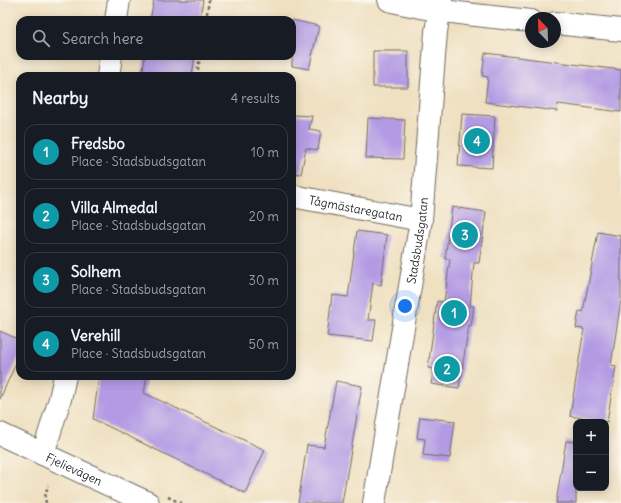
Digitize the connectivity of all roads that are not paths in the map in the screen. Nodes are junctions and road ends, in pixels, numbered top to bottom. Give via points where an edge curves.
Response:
1 (119, 0) edge
2 (389, 0) edge
3 (440, 6) edge
4 (117, 16) edge
5 (525, 20) edge
6 (561, 24) edge
7 (621, 30) edge
8 (110, 60) edge
9 (109, 72) edge
10 (296, 197) edge
11 (421, 220) junction
12 (64, 380) edge
13 (0, 434) edge
14 (43, 454) junction
15 (148, 503) edge
16 (374, 503) edge

1 - 4 street
2 - 3 street
3 - 5 street
3 - 11 street, Stadsbudsgatan
6 - 7 street
8 - 9 street
10 - 11 street, Tågmästaregatan
11 - 16 street, Stadsbudsgatan
12 - 14 street
13 - 14 street, Fjelievägen
14 - 15 street, Fjelievägen

